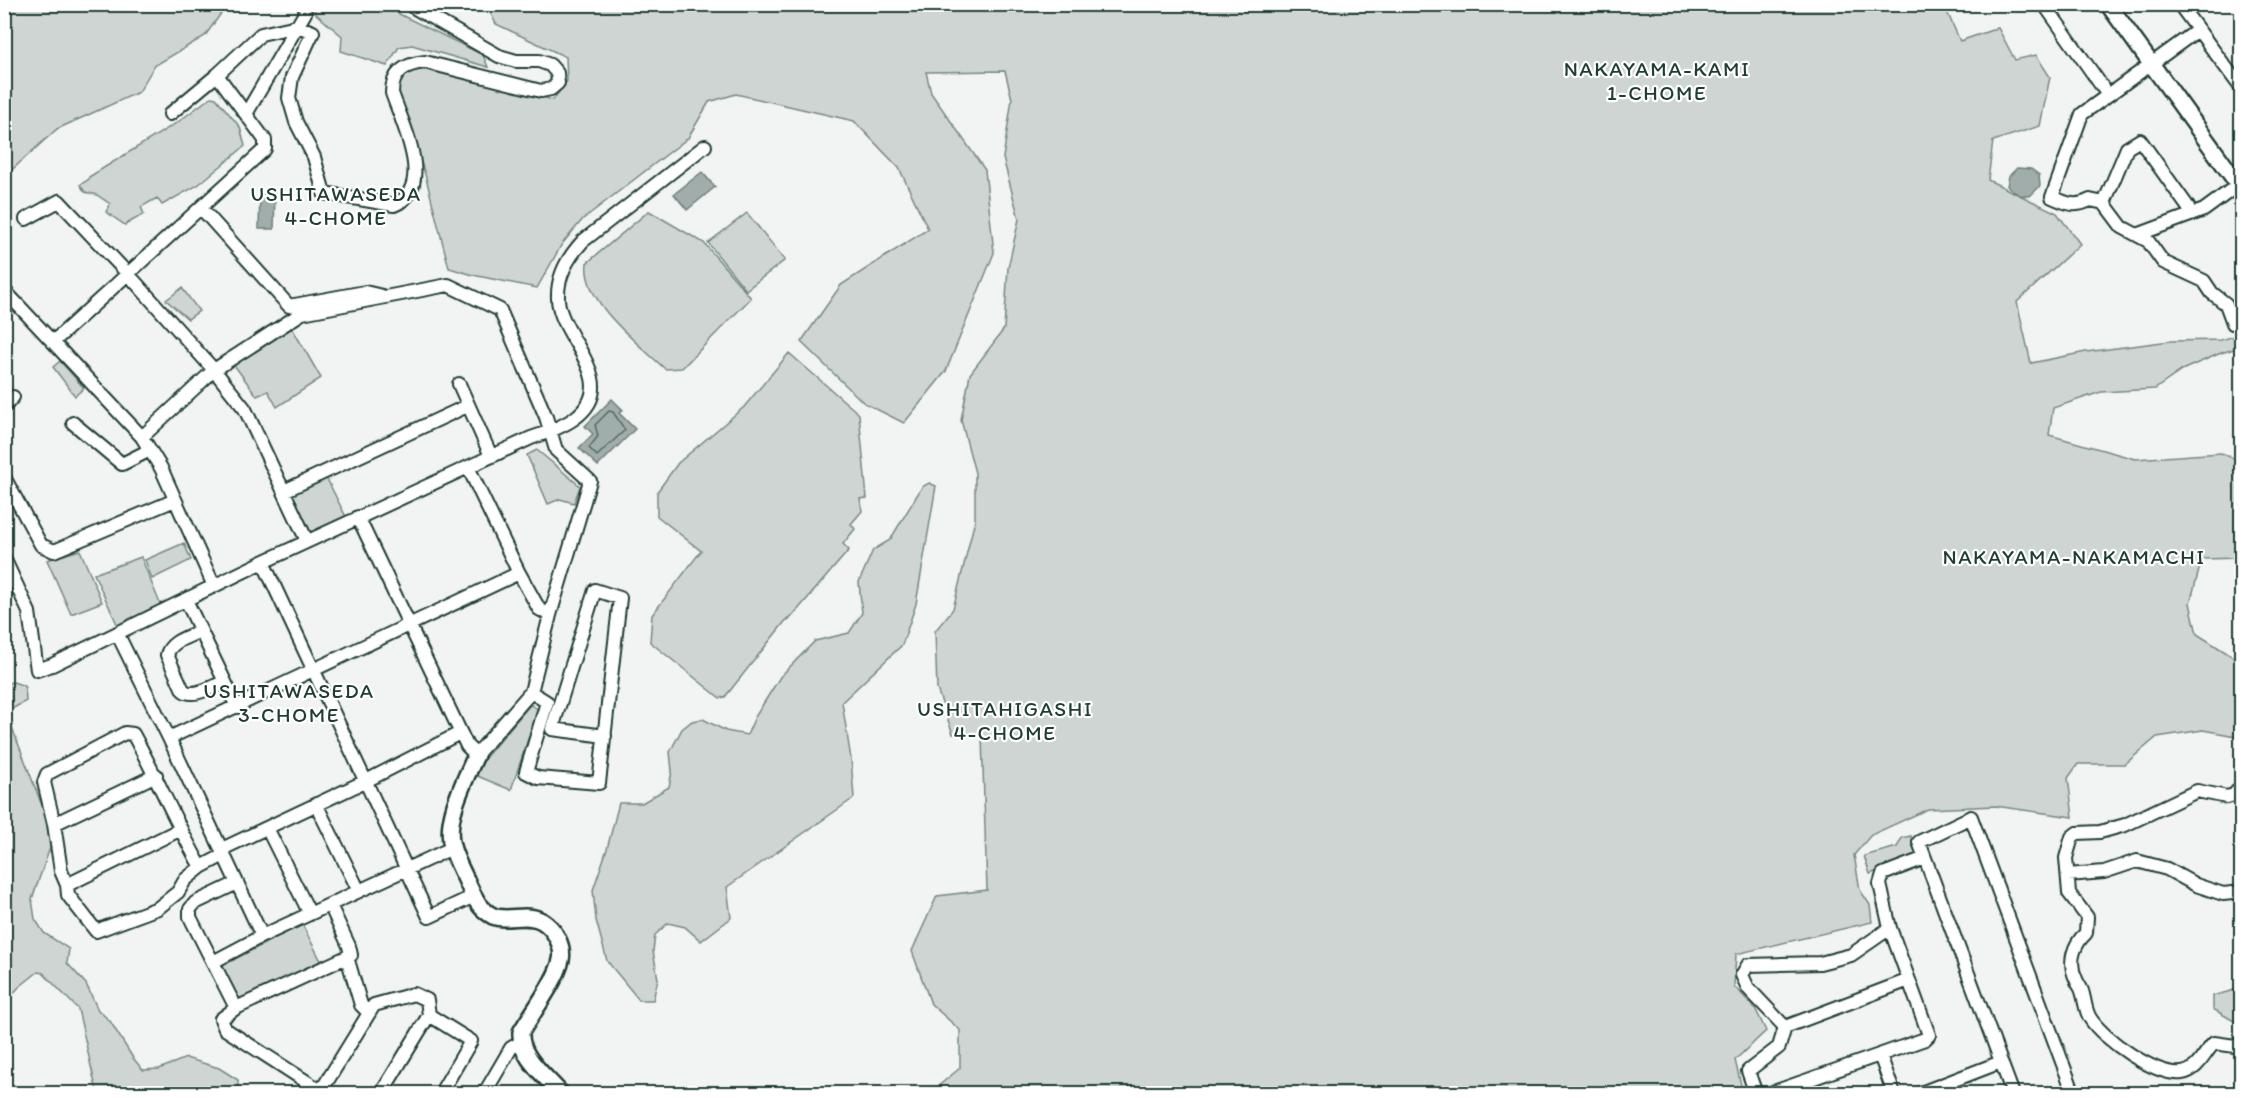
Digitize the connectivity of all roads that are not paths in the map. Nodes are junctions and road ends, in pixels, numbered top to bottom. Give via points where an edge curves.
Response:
1 (408, 4) edge
2 (2044, 4) edge
3 (2108, 4) edge
4 (2179, 4) edge
5 (305, 13) dead end
6 (297, 26) junction
7 (2198, 30) junction
8 (2151, 63) junction
9 (217, 75) junction
10 (2241, 89) edge
11 (2108, 95) junction
12 (170, 114) dead end
13 (246, 114) junction
14 (705, 146) dead end
15 (2240, 183) edge
16 (2104, 203) junction
17 (201, 208) junction
18 (2191, 215) junction
19 (26, 219) dead end
20 (2137, 235) junction
21 (129, 275) junction
22 (4, 290) edge
23 (386, 297) junction
24 (2241, 322) edge
25 (53, 342) junction
26 (214, 370) junction
27 (459, 384) dead end
28 (466, 406) junction
29 (73, 423) dead end
30 (550, 432) junction
31 (142, 436) junction
32 (150, 450) junction
33 (490, 456) junction
34 (468, 467) junction
35 (4, 477) edge
36 (284, 491) junction
37 (175, 500) junction
38 (358, 517) junction
39 (307, 541) junction
40 (4, 558) edge
41 (263, 562) junction
42 (519, 573) junction
43 (213, 586) junction
44 (4, 594) edge
45 (186, 600) junction
46 (5, 603) edge
47 (550, 615) junction
48 (408, 626) junction
49 (200, 631) junction
50 (117, 633) junction
51 (313, 672) junction
52 (224, 682) junction
53 (531, 692) junction
54 (237, 707) junction
55 (460, 733) junction
56 (605, 736) junction
57 (170, 738) junction
58 (476, 755) junction
59 (156, 775) junction
60 (366, 781) junction
61 (2241, 785) edge
62 (316, 804) junction
63 (54, 825) junction
64 (267, 828) junction
65 (179, 830) junction
66 (452, 848) junction
67 (223, 852) junction
68 (1925, 858) junction
69 (201, 867) junction
70 (407, 869) junction
71 (2068, 874) junction
72 (237, 883) junction
73 (67, 885) junction
74 (359, 891) junction
75 (2241, 892) edge
76 (474, 896) junction
77 (330, 905) junction
78 (310, 914) junction
79 (1890, 928) junction
80 (262, 936) junction
81 (347, 957) junction
82 (213, 962) junction
83 (1909, 980) junction
84 (237, 1008) junction
85 (369, 1013) junction
86 (429, 1015) junction
87 (1785, 1028) junction
88 (520, 1043) junction
89 (2241, 1047) edge
90 (1880, 1055) junction
91 (2001, 1062) junction
92 (1951, 1088) edge
93 (321, 1092) edge
94 (381, 1094) edge
95 (440, 1094) edge
96 (484, 1094) edge
97 (561, 1094) edge
98 (1756, 1094) edge
99 (1768, 1094) edge
100 (1894, 1094) edge
101 (1918, 1094) edge
102 (2013, 1094) edge
103 (2074, 1094) edge

1 - 6 street via 499,56 550,64 558,83 541,91 425,62 412,63 398,73 392,82 392,93 416,176 405,201 394,205 324,193 314,157 289,98 292,77 313,32
2 - 11 street
3 - 8 street
4 - 7 street
5 - 6 street
6 - 9 street via 261,34
6 - 13 street
7 - 8 street
7 - 10 street
8 - 11 street
8 - 15 street
9 - 12 street
9 - 13 street
11 - 16 street via 2082,114 2052,197 2070,205 2090,200
13 - 17 street via 265,140 266,148
14 - 30 street via 572,253 562,274 558,299 563,320 592,376 594,391 589,405 577,417
15 - 18 street
16 - 18 street via 2127,148 2140,140
16 - 20 street via 2122,226
17 - 21 street
17 - 23 street via 289,306 365,292
18 - 20 street
19 - 21 street via 59,201
20 - 24 street via 2148,241 2163,262 2204,282 2226,304 2233,323
21 - 25 street
21 - 26 street
22 - 25 street
23 - 26 street via 302,313
23 - 30 street via 448,285 500,310
25 - 31 street
26 - 31 street
26 - 36 street via 245,409
27 - 28 street
28 - 33 street
28 - 36 street
29 - 32 street via 122,464
30 - 33 street
30 - 47 street via 556,450 590,481
31 - 32 street
32 - 37 street
33 - 34 street
34 - 38 street
34 - 42 street
35 - 37 street via 41,544 54,551
36 - 39 street
37 - 43 street
38 - 39 street
38 - 48 street
39 - 41 street
40 - 50 street via 29,612 37,670
41 - 43 street
41 - 51 street
42 - 47 street via 539,609
42 - 48 street
43 - 45 street
44 - 46 street
45 - 49 street
45 - 50 street
47 - 53 street
48 - 51 street
48 - 55 street
49 - 52 street
49 - 52 street via 168,650 183,690 193,694
50 - 57 street
51 - 54 street
51 - 60 street
52 - 54 street
53 - 56 street via 547,702 526,772 538,778 599,783
53 - 58 street
54 - 57 street
55 - 58 street
55 - 60 street
56 - 56 street via 620,597 595,590 552,729
57 - 67 street
58 - 66 street via 454,807
59 - 63 street
59 - 63 street via 133,734 125,733 47,774 44,782
59 - 65 street
60 - 62 street
60 - 70 street
61 - 71 street via 2234,795 2197,791 2125,825 2077,833 2066,858
62 - 64 street
62 - 74 street
63 - 73 street
64 - 67 street
64 - 78 street
65 - 69 street
65 - 73 street
66 - 70 street
66 - 76 street
67 - 69 street
67 - 72 street
68 - 79 street via 1883,874 1880,884
68 - 91 street
68 - 103 street via 1919,842 1971,817
69 - 73 street via 158,908 96,931 68,895
70 - 74 street
70 - 76 street via 429,917
71 - 75 street via 2104,872 2137,861 2166,868 2196,885 2223,894
71 - 89 street via 2069,893 2087,917 2086,933 2072,952 2074,978 2082,991 2088,1016 2103,1035 2160,1070 2182,1073 2198,1066 2214,1043
72 - 80 street
72 - 82 street via 190,909 190,917
74 - 77 street
76 - 88 street via 482,909 495,917 542,921 561,947 561,960 521,1032
77 - 78 street
77 - 81 street via 349,946 351,955
78 - 80 street
79 - 83 street
79 - 87 street via 1851,954 1820,963 1748,965 1742,975 1748,988
80 - 82 street
81 - 84 street
81 - 85 street via 361,1005
82 - 84 street
83 - 87 street
83 - 90 street via 1929,1035
84 - 93 street via 221,1019 225,1029
85 - 86 street via 374,1005 414,994 427,1000
85 - 93 street
86 - 94 street
86 - 95 street via 471,1041
87 - 98 street via 1779,1047 1748,1071
88 - 96 street via 511,1048
88 - 97 street
90 - 99 street
90 - 100 street
91 - 92 street
91 - 102 street
92 - 101 street

